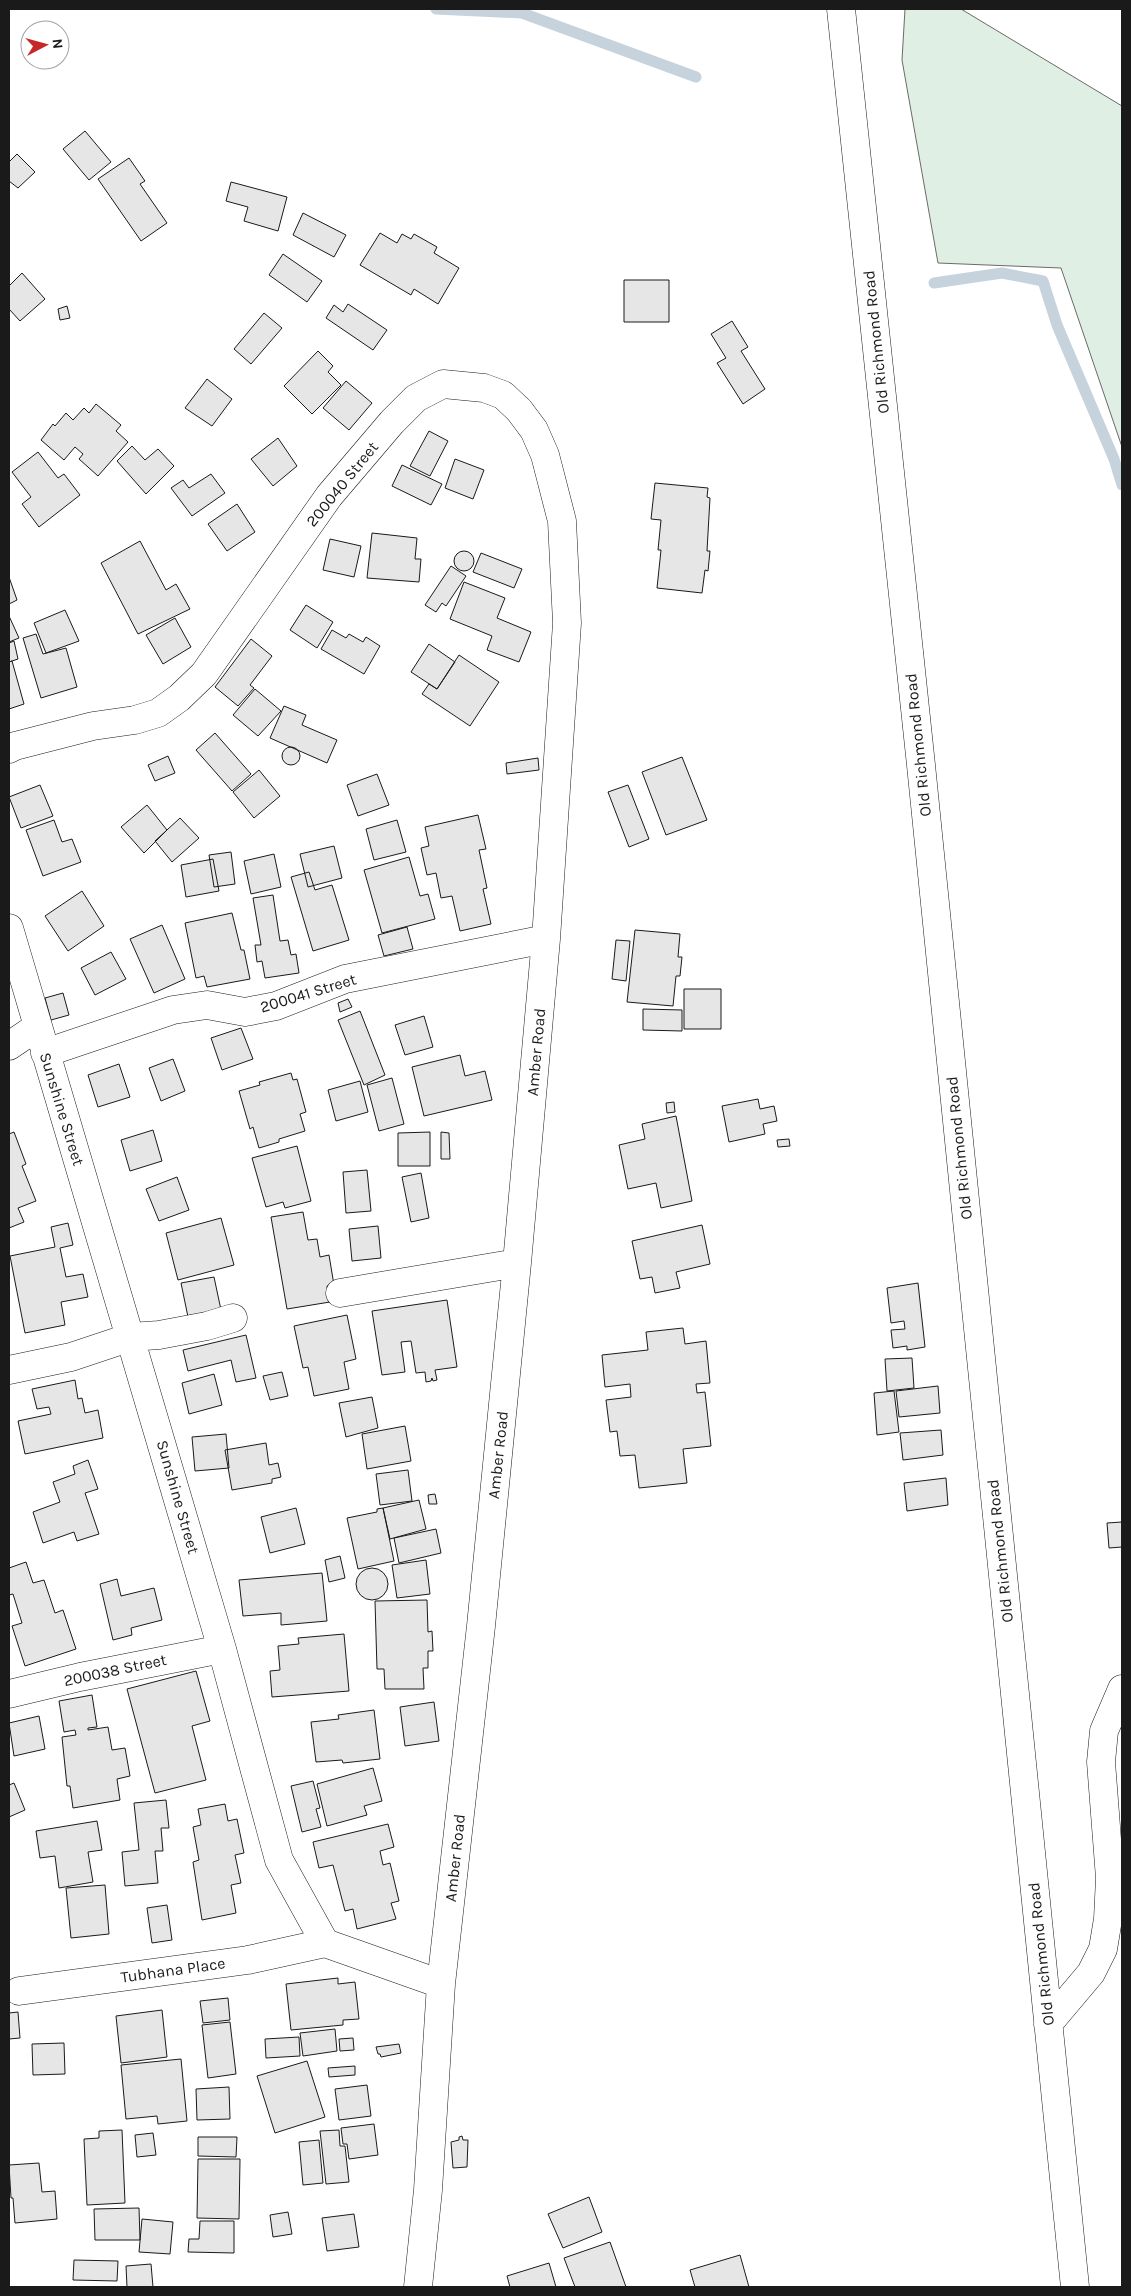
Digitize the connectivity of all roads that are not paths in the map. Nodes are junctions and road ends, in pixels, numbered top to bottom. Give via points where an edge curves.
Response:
1 (841, 9) edge
2 (567, 623) joint
3 (9, 749) edge
4 (9, 928) edge
5 (546, 939) junction
6 (37, 1027) junction
7 (9, 1046) edge
8 (45, 1053) junction
9 (517, 1263) junction
10 (340, 1293) dead end
11 (233, 1318) dead end
12 (131, 1337) junction
13 (9, 1370) edge
14 (222, 1649) junction
15 (1122, 1689) edge
16 (9, 1694) edge
17 (325, 1943) junction
18 (441, 1984) junction
19 (19, 1991) dead end
20 (1048, 2024) junction
21 (418, 2287) edge
22 (1075, 2287) edge

1 - 20 street, Old Richmond Road
2 - 3 street, 200040 Street via 562,522 545,455 534,430 503,395 484,388 443,384 416,398 329,496 204,674 179,698 158,713 135,720 93,726
2 - 5 street, Amber Road
4 - 6 street, Sunshine Street
5 - 8 street, 200041 Street via 345,979 276,1006 245,1012 207,1005 173,1010
5 - 9 street, Amber Road
6 - 7 street
6 - 8 street, Sunshine Street
8 - 12 street, Sunshine Street
9 - 10 street
9 - 18 street, Amber Road
11 - 12 street via 159,1335
12 - 13 street via 71,1357
12 - 14 street, Sunshine Street
14 - 16 street, 200038 Street
14 - 17 street, Sunshine Street via 279,1860
15 - 20 street via 1104,1731 1101,1762 1110,1878 1103,1949 1091,1973
17 - 18 street
17 - 19 street, Tubhana Place via 248,1960
18 - 21 street, Amber Road via 428,2190
20 - 22 street, Old Richmond Road

